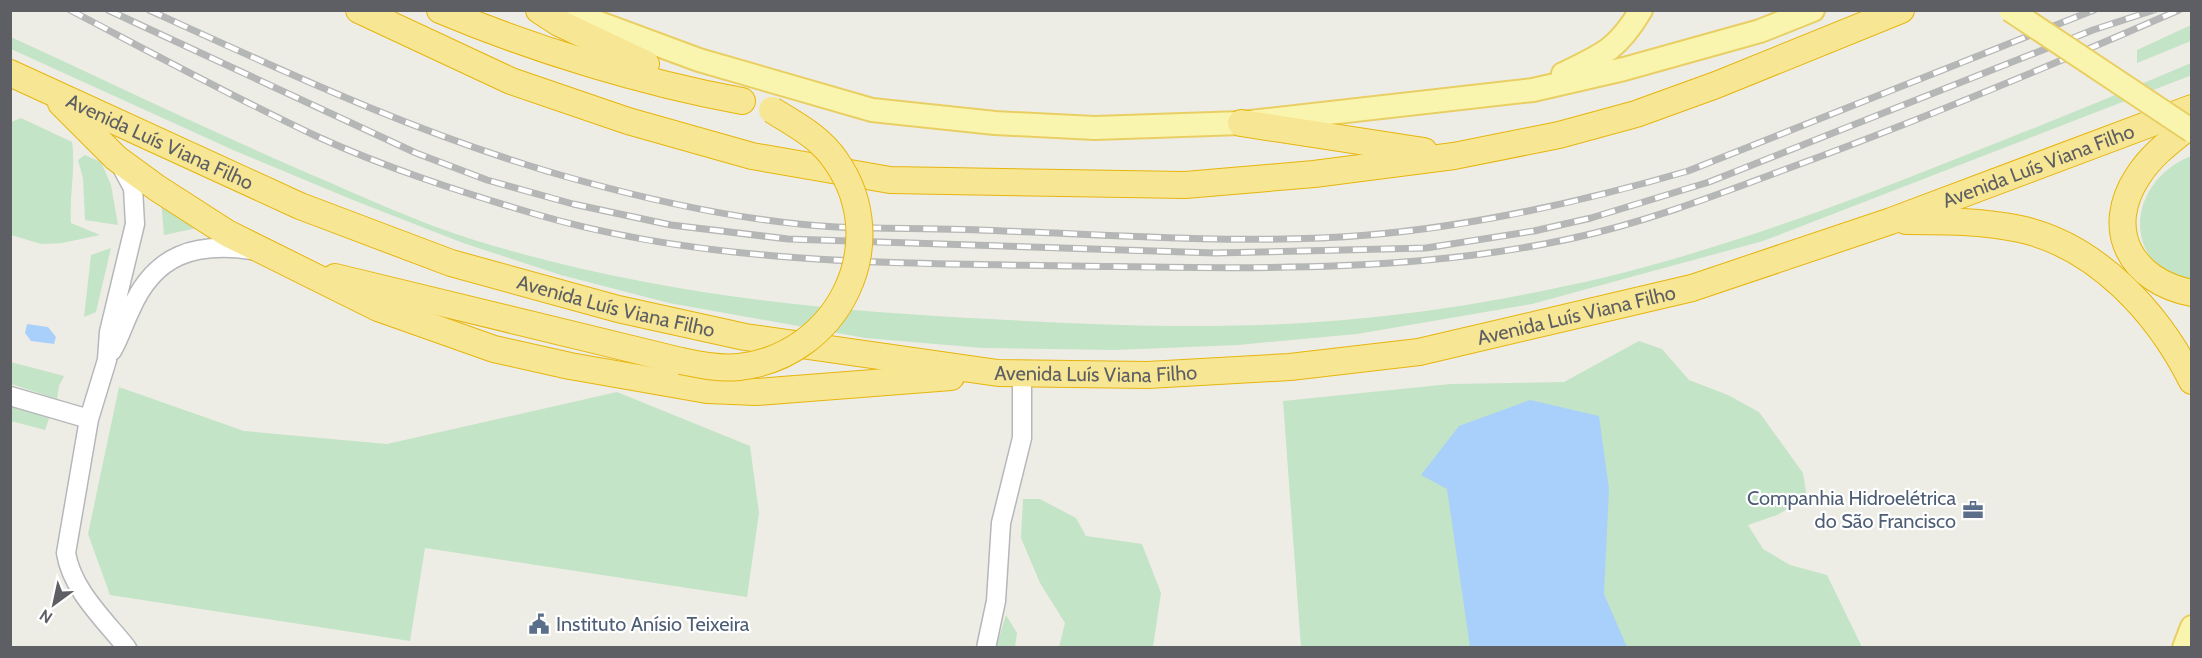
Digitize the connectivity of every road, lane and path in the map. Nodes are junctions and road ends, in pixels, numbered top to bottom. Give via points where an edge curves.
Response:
1 (359, 10) edge
2 (440, 10) edge
3 (539, 10) edge
4 (564, 10) edge
5 (1641, 10) edge
6 (1813, 10) edge
7 (1901, 10) edge
8 (2010, 10) edge
9 (10, 74) edge
10 (1533, 90) junction
11 (50, 92) junction
12 (742, 101) junction
13 (2192, 108) edge
14 (1240, 123) junction
15 (2192, 124) edge
16 (2192, 130) edge
17 (1454, 156) junction
18 (116, 158) junction
19 (1891, 221) junction
20 (265, 252) junction
21 (314, 274) junction
22 (2192, 293) edge
23 (107, 360) junction
24 (1010, 373) junction
25 (2192, 381) edge
26 (10, 396) edge
27 (89, 419) junction
28 (127, 648) edge
29 (986, 648) edge

1 - 17 highway via 511,81 628,121 752,156 890,180 1185,185
2 - 12 highway via 581,59
3 - 12 highway via 613,50
4 - 14 main road via 699,60 872,110 995,123 1095,128
5 - 10 main road via 1611,50
6 - 10 main road via 1760,30 1624,69
7 - 17 highway via 1636,114 1559,135
8 - 16 main road, bridge
9 - 11 highway, Avenida Luís Viana Filho
10 - 14 main road
11 - 18 highway
11 - 24 highway, Avenida Luís Viana Filho via 300,206 452,263 618,309 745,337
12 - 21 highway, bridge via 772,110 816,137 837,161 850,187 860,224 858,255 850,284 832,316 812,338 786,353 740,367 709,367 354,280
13 - 19 highway, Avenida Luís Viana Filho
14 - 17 highway
15 - 22 highway via 2161,148 2138,177 2123,209 2121,225 2127,249 2142,269 2162,283
18 - 20 highway via 190,210
18 - 23 street via 133,188 135,224 109,332
19 - 24 highway, Avenida Luís Viana Filho via 1692,288 1419,352 1290,367 1160,374
19 - 25 highway via 1987,223 2054,240 2083,256 2138,301 2160,327
20 - 21 highway
20 - 23 street via 196,249 162,264 139,292
21 - 24 highway via 378,308 494,349 707,390 757,392
23 - 27 street
24 - 29 street via 1022,438 1001,523 996,601
26 - 27 street
27 - 28 street via 67,560 76,584

